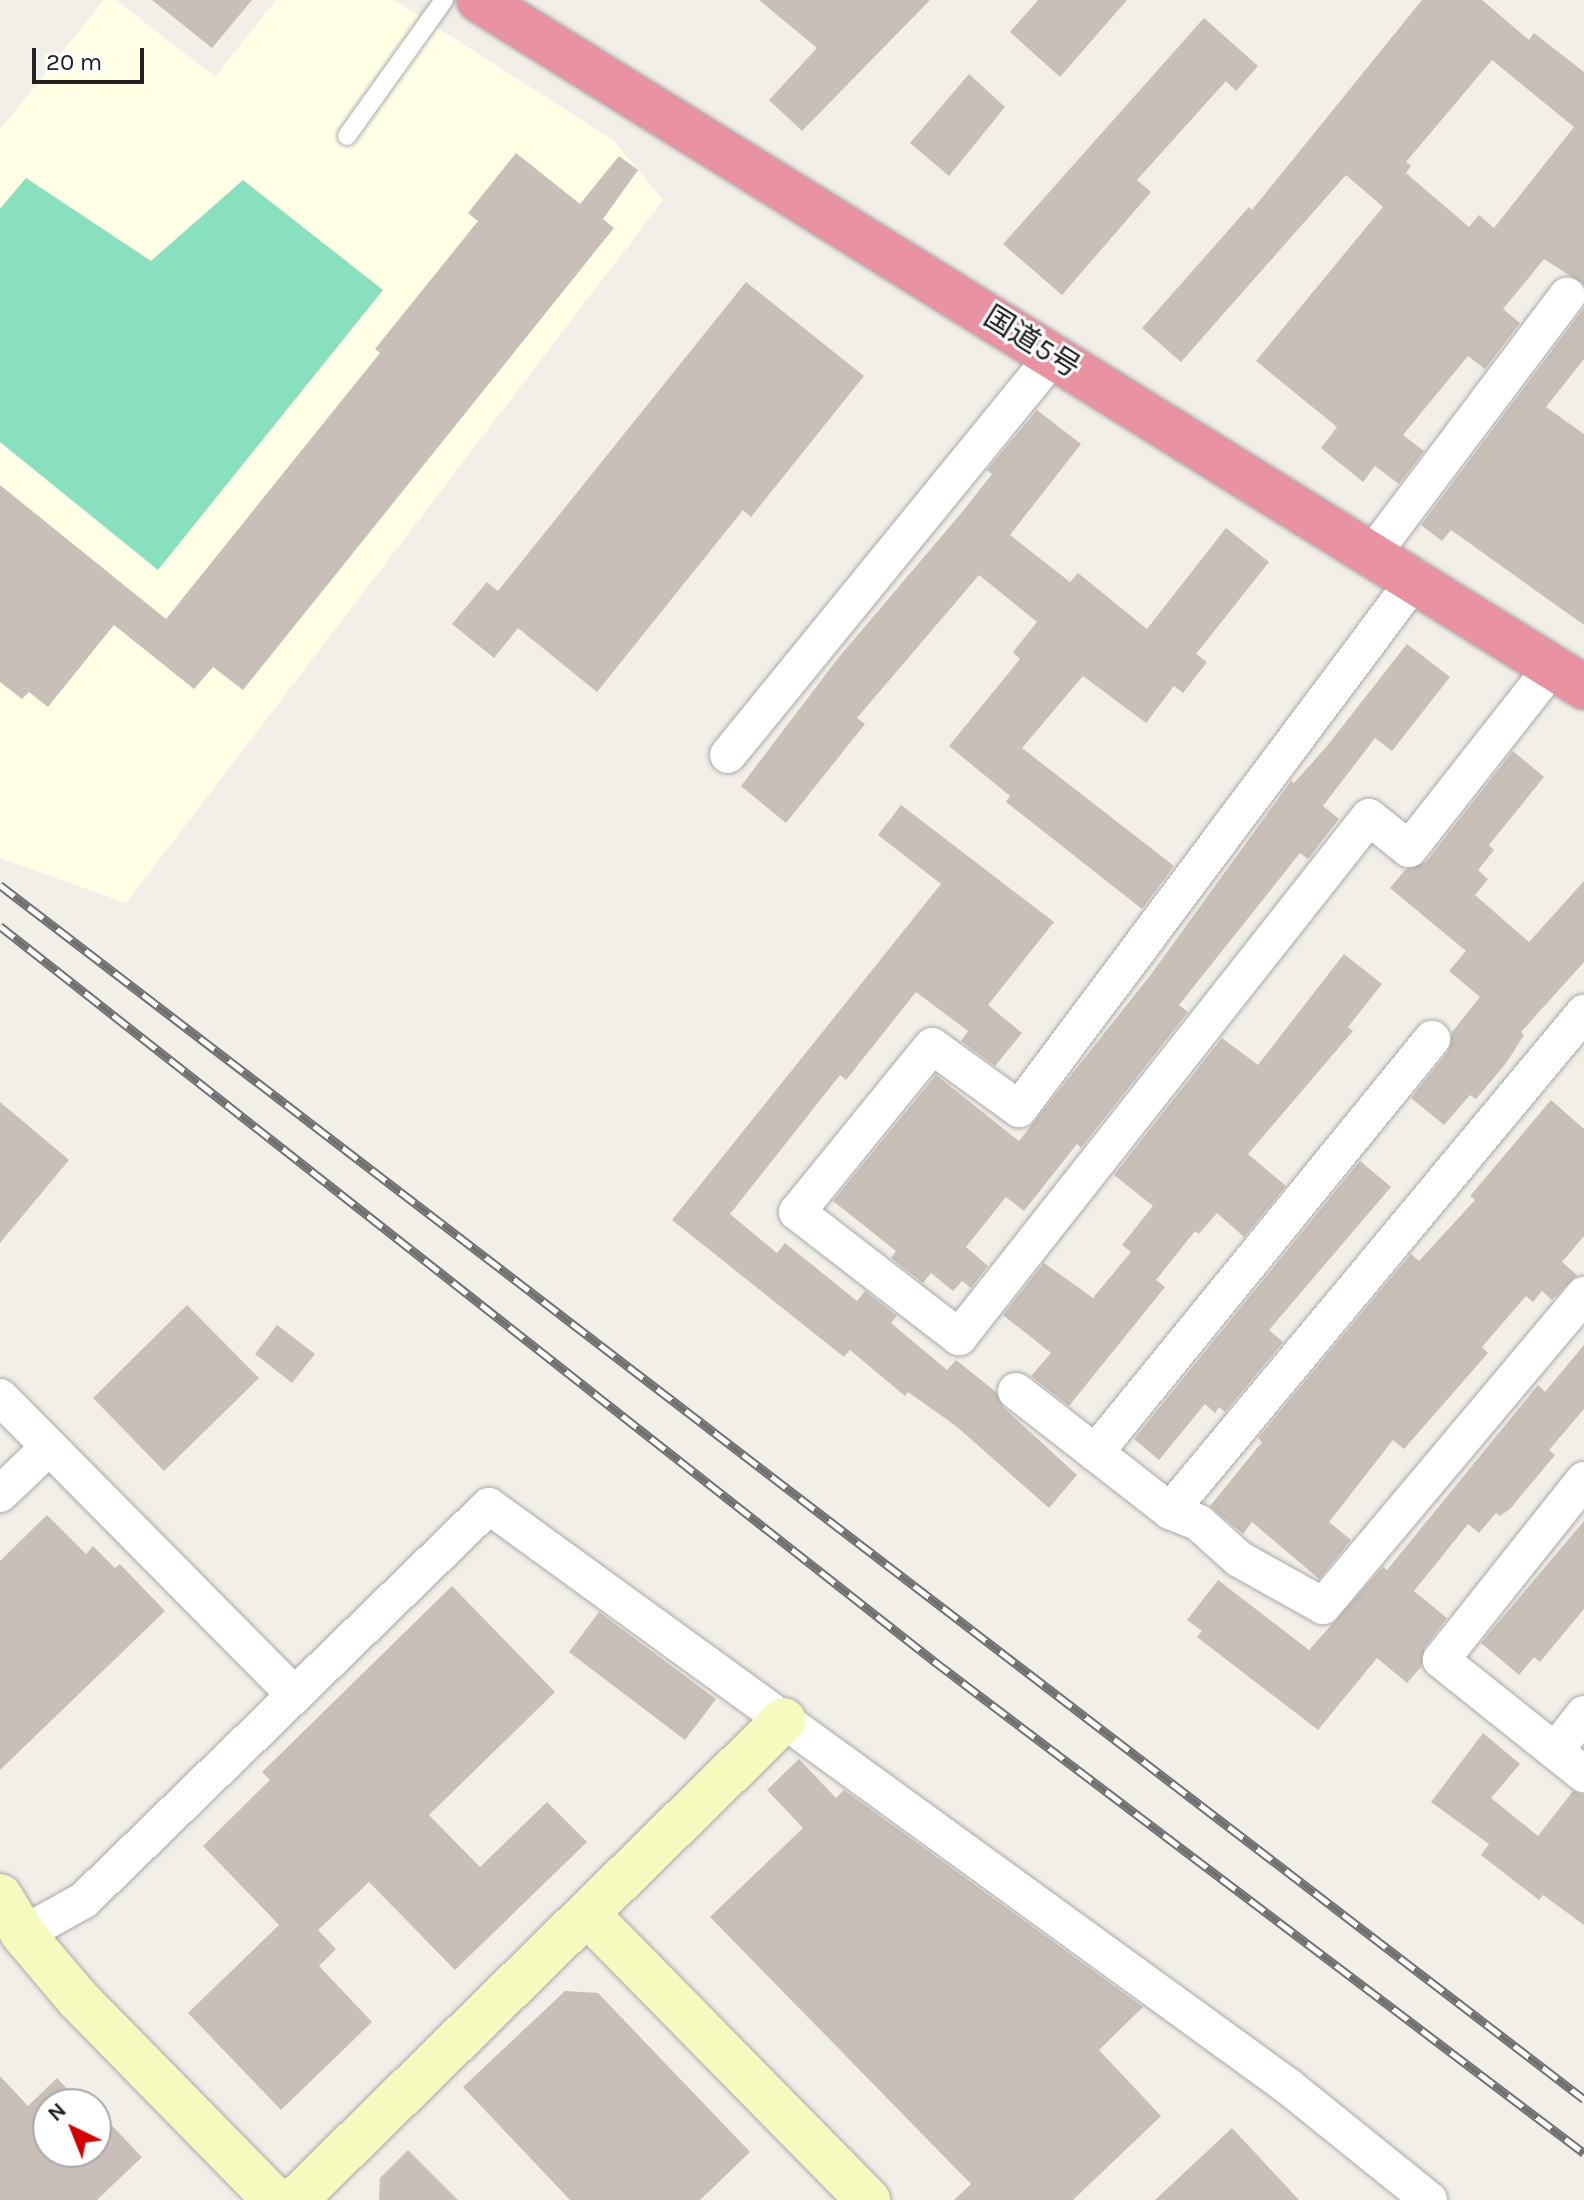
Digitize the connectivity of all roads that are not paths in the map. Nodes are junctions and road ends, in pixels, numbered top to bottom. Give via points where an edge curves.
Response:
1 (472, 0) edge
2 (347, 136) dead end
3 (1567, 296) dead end
4 (1054, 355) junction
5 (1374, 552) junction
6 (1416, 578) junction
7 (1568, 677) edge
8 (728, 755) dead end
9 (1578, 1034) edge
10 (1432, 1039) dead end
11 (1584, 1295) edge
12 (1016, 1391) dead end
13 (0, 1397) edge
14 (49, 1447) junction
15 (1095, 1453) junction
16 (1584, 1480) edge
17 (0, 1494) edge
18 (1170, 1511) junction
19 (295, 1695) junction
20 (1584, 1714) edge
21 (784, 1720) junction
22 (1555, 1751) junction
23 (1584, 1774) edge
24 (0, 1896) edge
25 (588, 1915) junction
26 (11, 1942) edge
27 (866, 2199) edge
28 (275, 2200) edge
29 (295, 2200) edge
30 (1429, 2200) edge

1 - 2 lane
1 - 4 highway, 国道5号
3 - 5 street
4 - 5 highway, 国道5号
4 - 8 street
5 - 6 highway, 国道5号
6 - 7 highway, 国道5号
6 - 7 street via 1019,1109 932,1046 797,1212 959,1337 1369,817 1409,849
9 - 18 street
10 - 15 street
11 - 18 street via 1323,1606 1239,1559 1199,1523
12 - 15 street
13 - 14 street
14 - 17 street
14 - 19 street
15 - 18 street
16 - 22 street via 1441,1660
19 - 21 street via 489,1506
19 - 26 street via 84,1900
20 - 22 street
21 - 25 street
21 - 30 street via 1289,2087
22 - 23 street
24 - 26 street
25 - 27 street
25 - 29 street
26 - 28 street via 78,1999

